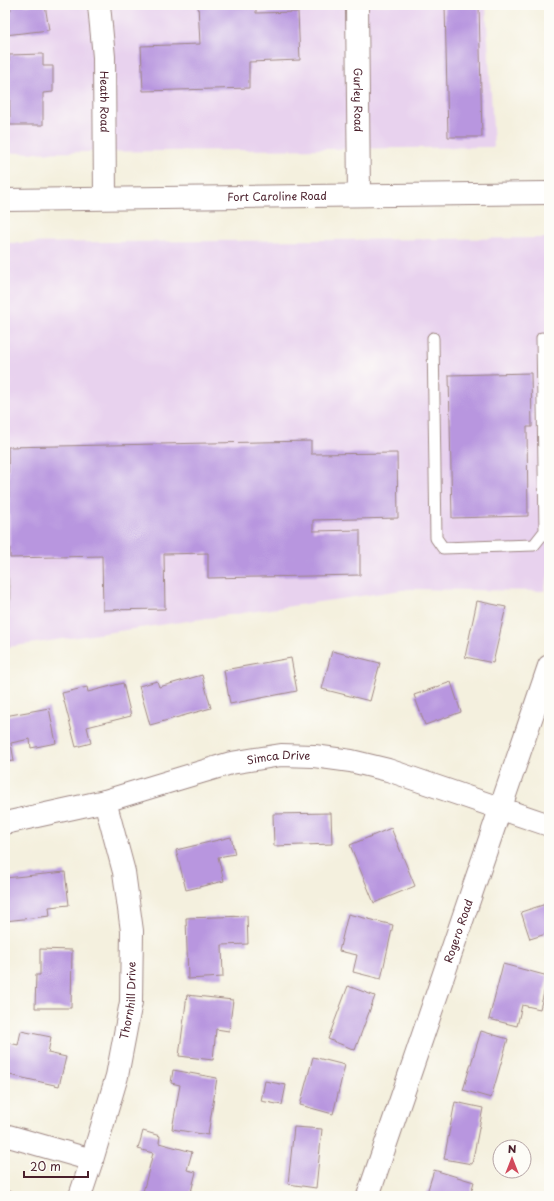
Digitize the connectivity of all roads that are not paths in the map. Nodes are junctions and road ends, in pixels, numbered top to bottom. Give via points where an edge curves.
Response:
1 (99, 5) edge
2 (357, 5) edge
3 (549, 193) edge
4 (359, 195) junction
5 (105, 198) junction
6 (5, 200) edge
7 (433, 338) dead end
8 (542, 338) dead end
9 (549, 666) edge
10 (105, 801) junction
11 (501, 809) junction
12 (5, 823) edge
13 (549, 825) edge
14 (5, 1134) edge
15 (92, 1160) junction
16 (80, 1196) edge
17 (368, 1196) edge

1 - 5 street, Heath Road via 104,57
2 - 4 street, Gurley Road
3 - 4 street, Fort Caroline Road
4 - 5 street, Fort Caroline Road
5 - 6 street, Fort Caroline Road
7 - 8 lane via 436,538 442,548 534,545 545,531
9 - 11 street, Rogero Road
10 - 11 street, Simca Drive via 231,763 281,755 351,761 388,770
10 - 12 street, Simca Drive
10 - 15 street, Thornhill Drive via 124,872 132,931 131,1002 117,1076
11 - 13 street, Simca Drive
11 - 17 street, Rogero Road
14 - 15 street
15 - 16 street, Thornhill Drive

